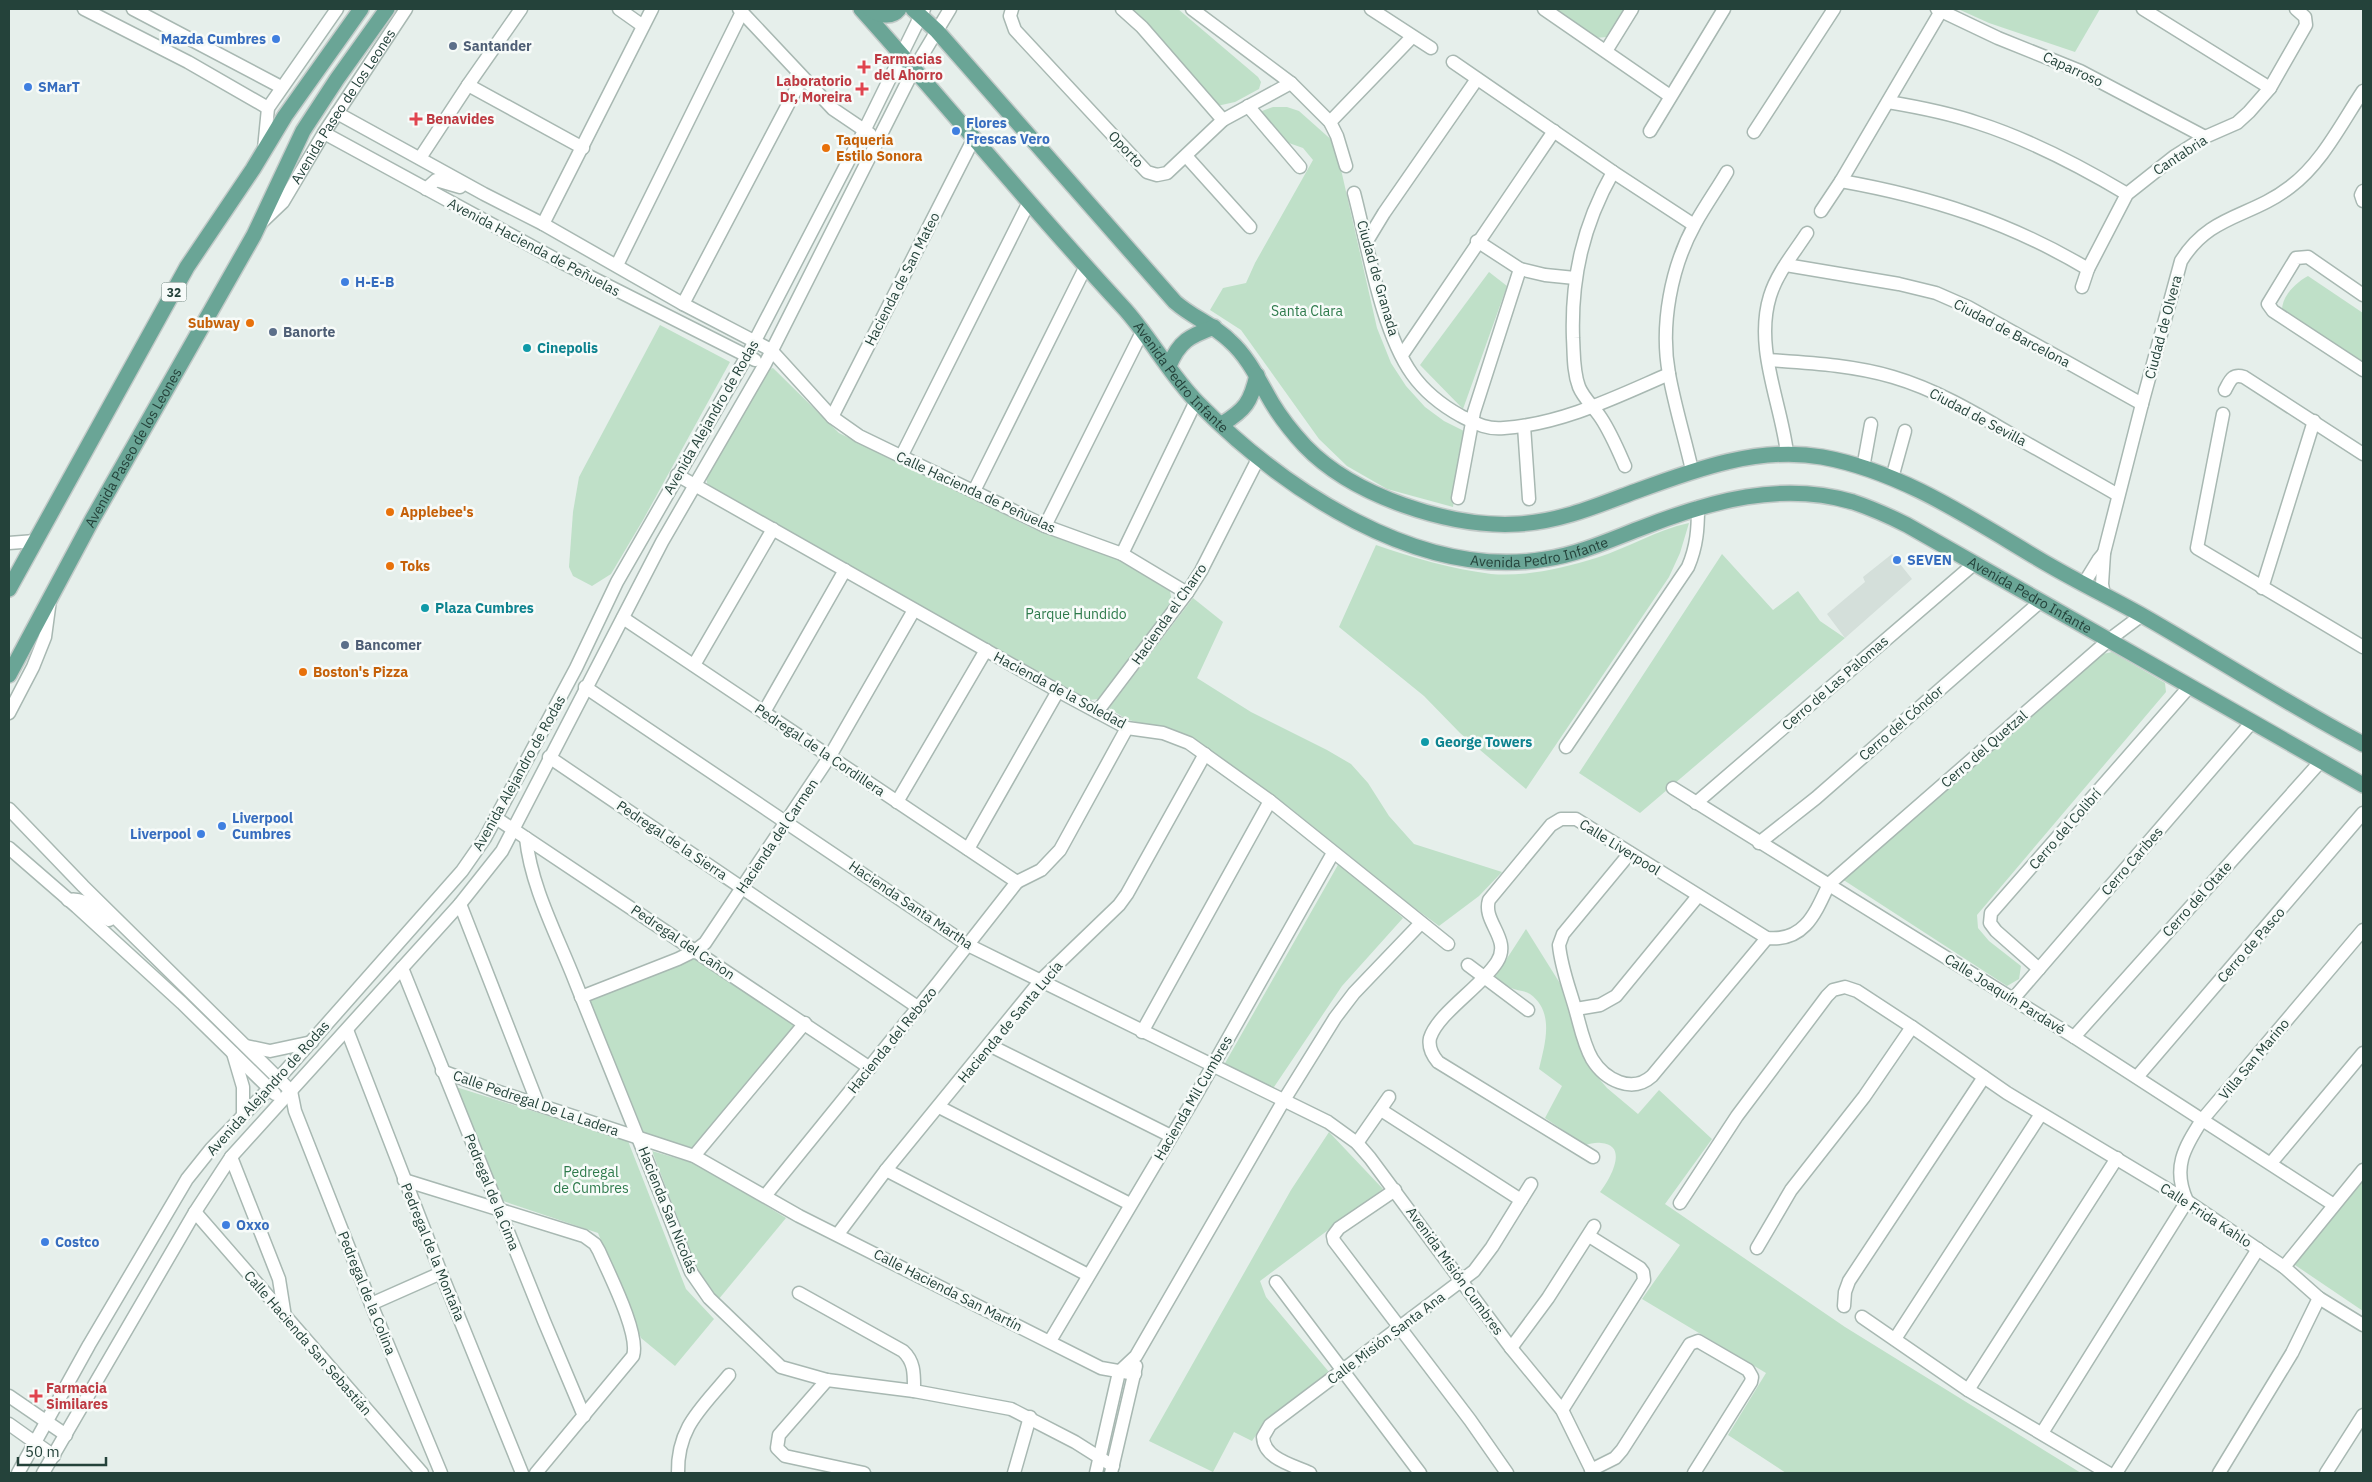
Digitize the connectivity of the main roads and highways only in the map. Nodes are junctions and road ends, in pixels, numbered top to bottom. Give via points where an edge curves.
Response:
1 (361, 9) edge
2 (387, 9) edge
3 (861, 9) edge
4 (870, 9) edge
5 (899, 9) edge
6 (919, 11) edge
7 (1214, 327) junction
8 (1169, 366) junction
9 (1257, 376) junction
10 (1222, 424) junction
11 (9, 589) edge
12 (9, 675) edge
13 (2362, 740) edge
14 (2363, 785) edge

1 - 11 main road, 32 via 285,116 187,267
2 - 12 main road, Avenida Paseo de los Leones via 304,131 260,223 92,520
3 - 8 main road, Avenida Pedro Infante via 1028,204 1144,330
4 - 5 main road via 882,15 891,15
6 - 7 main road, Avenida Pedro Infante via 1175,302 1190,315
7 - 8 main road via 1188,338 1179,346
7 - 9 main road, Avenida Pedro Infante via 1232,342
8 - 10 main road, Avenida Pedro Infante via 1196,402
9 - 10 main road via 1253,395 1246,406
9 - 13 main road, Avenida Pedro Infante via 1273,405 1306,446 1357,485 1415,508 1488,524 1551,520 1692,470 1728,461 1787,453 1821,457 1863,468 1922,491 2083,585
10 - 14 main road, Avenida Pedro Infante via 1259,457 1339,514 1410,545 1484,563 1516,563 1575,552 1698,506 1726,499 1806,494 1840,499 1875,510 1975,563

